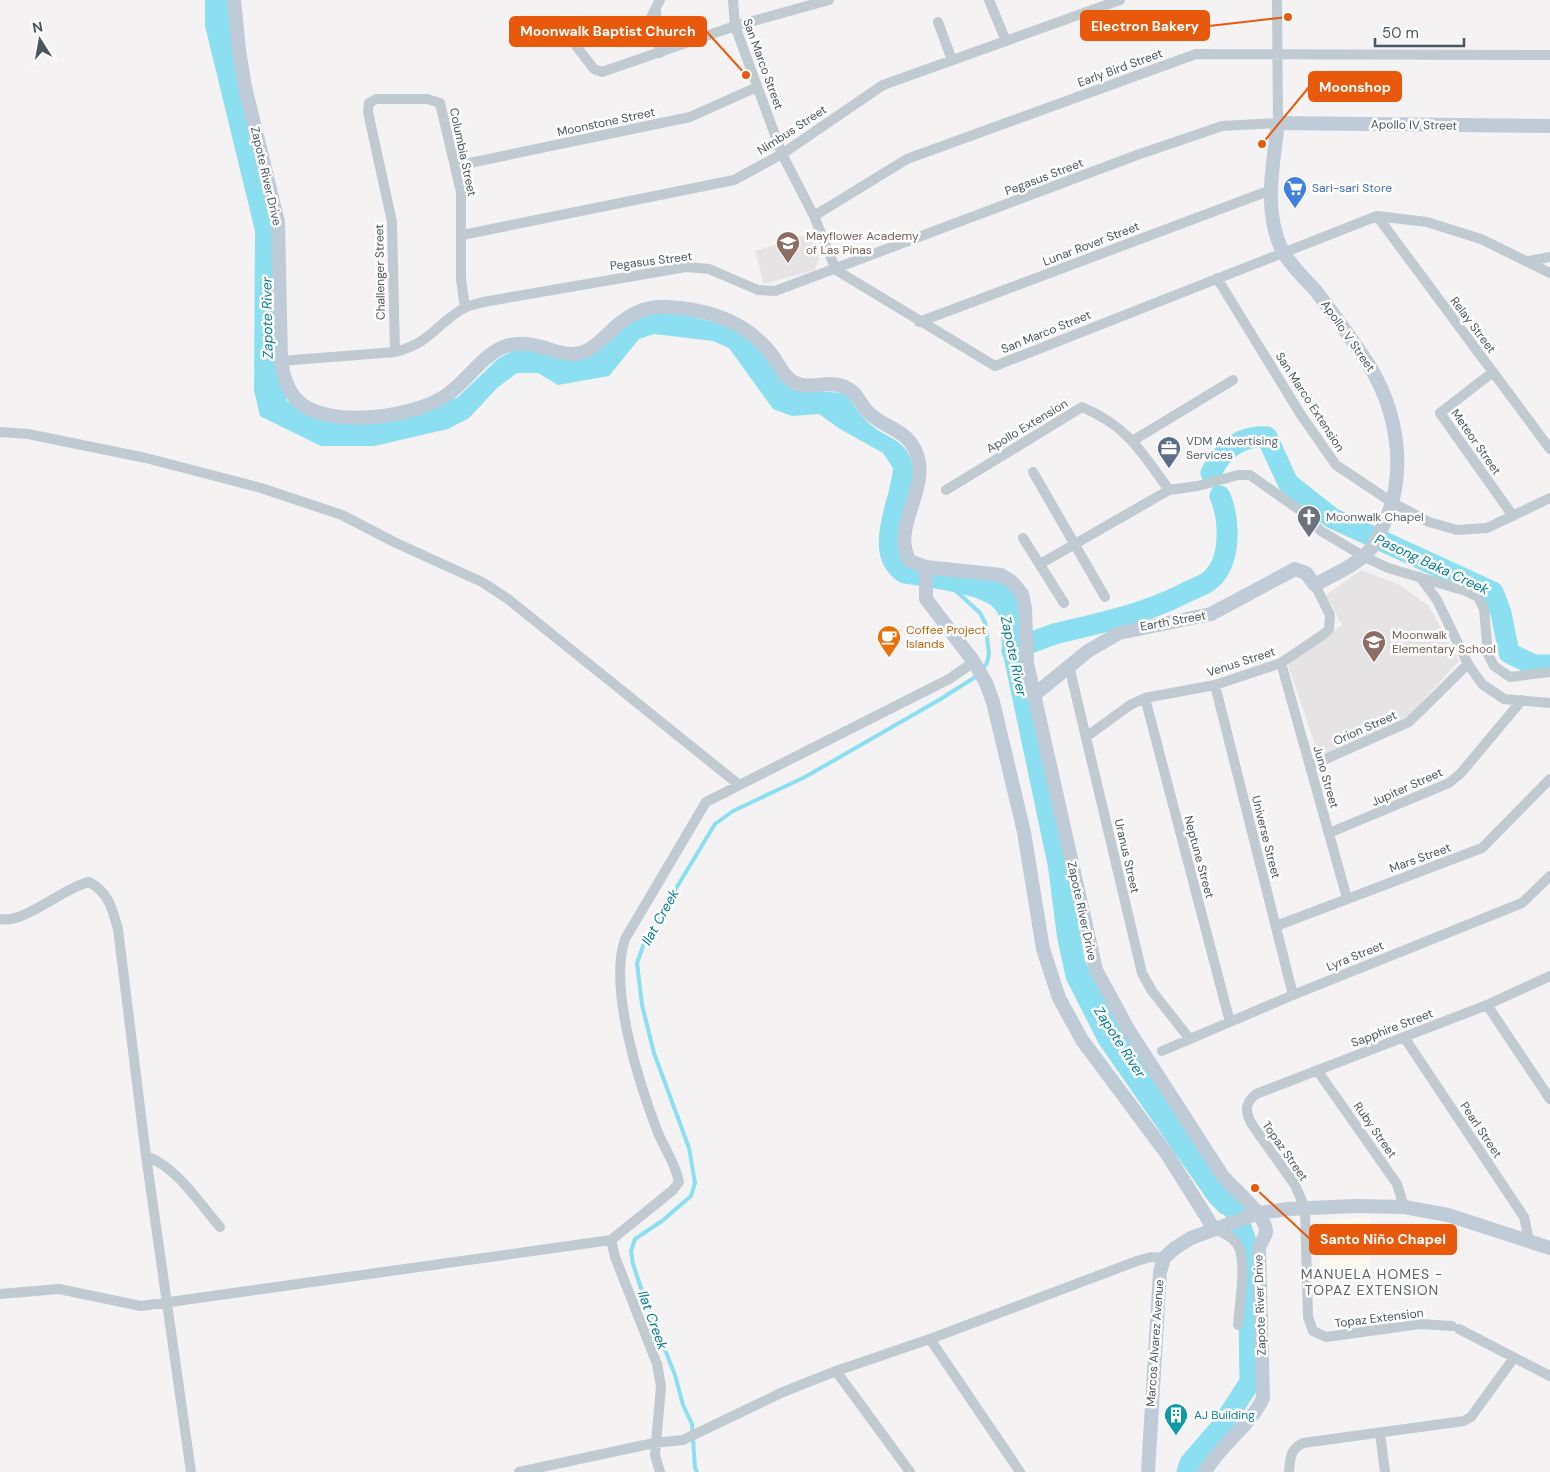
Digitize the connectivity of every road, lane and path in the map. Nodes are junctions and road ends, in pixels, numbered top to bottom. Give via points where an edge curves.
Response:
1 (234, 0) edge
2 (733, 0) edge
3 (829, 0) edge
4 (989, 0) edge
5 (1120, 0) edge
6 (1278, 0) edge
7 (658, 5) edge
8 (938, 22) dead end
9 (735, 26) junction
10 (1006, 41) junction
11 (660, 52) junction
12 (1278, 54) junction
13 (1550, 55) edge
14 (952, 60) junction
15 (757, 87) junction
16 (370, 103) joint
17 (1278, 123) junction
18 (1550, 126) edge
19 (782, 154) junction
20 (455, 166) junction
21 (1271, 190) junction
22 (814, 216) junction
23 (1377, 216) junction
24 (462, 235) junction
25 (1283, 251) junction
26 (1550, 257) edge
27 (1527, 261) junction
28 (836, 270) junction
29 (1550, 273) edge
30 (1216, 278) junction
31 (465, 308) junction
32 (919, 322) junction
33 (394, 352) junction
34 (281, 361) junction
35 (1493, 372) junction
36 (1233, 380) dead end
37 (0, 432) edge
38 (1134, 440) junction
39 (1550, 449) edge
40 (1032, 472) dead end
41 (946, 490) dead end
42 (1169, 490) junction
43 (1550, 498) edge
44 (1394, 503) junction
45 (1513, 516) junction
46 (1023, 538) dead end
47 (1074, 544) junction
48 (1367, 552) junction
49 (1040, 564) junction
50 (926, 569) junction
51 (1420, 577) junction
52 (1315, 585) junction
53 (1106, 596) dead end
54 (1064, 603) dead end
55 (1281, 663) junction
56 (975, 664) junction
57 (1468, 664) junction
58 (1069, 666) junction
59 (1550, 672) edge
60 (1215, 685) junction
61 (1034, 695) junction
62 (1145, 698) junction
63 (1522, 700) junction
64 (1550, 703) edge
65 (1086, 737) junction
66 (1310, 766) junction
67 (1550, 779) edge
68 (738, 784) junction
69 (1329, 833) junction
70 (1550, 876) edge
71 (1347, 898) junction
72 (0, 919) edge
73 (1276, 926) junction
74 (1550, 976) edge
75 (1293, 995) junction
76 (1487, 1005) junction
77 (1230, 1022) junction
78 (1404, 1037) junction
79 (1189, 1038) junction
80 (1162, 1051) dead end
81 (1318, 1070) junction
82 (1550, 1098) edge
83 (1246, 1107) joint
84 (146, 1156) junction
85 (1305, 1208) junction
86 (1404, 1208) junction
87 (1254, 1215) junction
88 (220, 1227) dead end
89 (1214, 1229) junction
90 (611, 1240) junction
91 (1530, 1240) junction
92 (1550, 1248) edge
93 (1164, 1258) junction
94 (0, 1294) edge
95 (167, 1302) junction
96 (1238, 1325) dead end
97 (930, 1340) junction
98 (1513, 1359) junction
99 (836, 1371) junction
100 (1550, 1376) edge
101 (1380, 1433) junction
102 (654, 1443) junction
103 (191, 1472) edge
104 (519, 1472) edge
105 (660, 1472) edge
106 (910, 1472) edge
107 (1020, 1472) edge
108 (1148, 1472) edge
109 (1205, 1472) edge
110 (1289, 1472) edge
111 (1385, 1472) edge

1 - 34 main road, Zapote River Drive via 245,87 278,222
2 - 9 street, San Marco Street
3 - 9 street
4 - 10 street
5 - 10 street, Nimbus Street
6 - 12 street
7 - 11 street
7 - 11 street via 647,26 570,38 597,71
8 - 14 street
9 - 11 street
9 - 15 street, San Marco Street
10 - 14 street, Nimbus Street
12 - 13 street, Early Bird Street
12 - 17 street
12 - 22 street, Early Bird Street via 1196,54 907,159
14 - 19 street, Nimbus Street via 882,85
15 - 19 street, San Marco Street
15 - 20 street, Moonstone Street via 690,117
16 - 20 street, Columbia Street via 387,98 427,99 440,103
16 - 33 street, Challenger Street via 370,124 392,222
17 - 18 main road, Apollo IV Street
17 - 21 main road, Apollo V Street
17 - 28 street, Pegasus Street via 1222,126
19 - 22 street, San Marco Street
19 - 24 street, Nimbus Street via 734,180
20 - 24 street, Columbia Street via 461,192
21 - 25 main road, Apollo V Street via 1271,211
21 - 32 street, Lunar Rover Street
22 - 28 street, San Marco Street
23 - 25 street, San Marco Street
23 - 27 street, San Marco Street via 1426,222 1481,239
23 - 35 street, Relay Street
24 - 31 street, Columbia Street via 460,279
25 - 30 street, San Marco Street
25 - 44 main road, Apollo V Street via 1363,356 1382,389 1398,467
26 - 27 street
27 - 29 street, San Marco Street
28 - 31 street, Pegasus Street via 767,292 710,269 680,267 483,302
28 - 32 street, San Marco Street
30 - 32 street, San Marco Street via 995,366
30 - 44 street, San Marco Extension via 1336,465
31 - 33 street, Pegasus Street via 426,339 411,348
33 - 34 street, Pegasus Street
34 - 50 main road, Zapote River Drive via 291,392 307,407 341,418 378,415 430,405 449,394 488,357 512,344 538,344 572,354 585,352 596,345 627,317 640,310 668,307 716,315 730,320 759,341 790,381 810,386 845,386 860,399 869,413 911,443 921,468 905,532 905,548 910,561
35 - 39 street, Relay Street
35 - 45 street, Meteor Street via 1440,413
36 - 38 street
37 - 68 street via 28,434 146,458 261,488 342,515 482,582 502,595
38 - 41 street, Apollo Extension via 1112,422 1082,407
38 - 42 street, Apollo Extension
40 - 47 street
42 - 47 street
42 - 48 street via 1250,475 1301,511 1321,530
43 - 45 street, San Marco Extension
44 - 45 street, San Marco Extension via 1429,522 1457,530 1487,528
44 - 48 main road, Apollo V Street
46 - 49 street
47 - 49 street
47 - 53 street
48 - 51 street via 1388,568
48 - 52 main road
49 - 54 street
50 - 56 main road via 924,591 932,609
50 - 61 main road, Zapote River Drive via 993,574 1018,586 1022,594 1025,649
51 - 57 street via 1437,600
51 - 59 street via 1478,598 1484,609 1488,654 1494,666 1510,677
52 - 55 street, Venus Street via 1330,615 1329,629
52 - 58 main road, Earth Street via 1302,569 1290,570 1212,614 1119,633
55 - 60 street, Venus Street
55 - 66 street, Juno Street
56 - 68 street
56 - 89 main road via 993,702 1024,832 1043,949 1059,998 1082,1040 1167,1154
57 - 63 street via 1492,692 1504,699
57 - 66 street, Orion Street via 1409,722
58 - 61 main road, Earth Street
58 - 65 street, Uranus Street
60 - 62 street, Venus Street
60 - 73 street, Universe Street
61 - 87 main road, Zapote River Drive via 1096,970 1128,1029 1222,1175
62 - 65 street, Venus Street
62 - 77 street, Neptune Street
63 - 64 street
63 - 69 street, Jupiter Street via 1449,783
65 - 79 street, Uranus Street via 1142,973
66 - 69 street, Juno Street
67 - 71 street, Mars Street via 1482,848
68 - 90 street via 716,795 700,810 622,946 623,1006 627,1030 645,1100 679,1182 674,1190
69 - 71 street, Juno Street
70 - 75 street, Lyra Street via 1522,903
71 - 73 street, Mars Street
72 - 84 street via 22,915 76,884 89,882 102,889 110,901 118,929
73 - 75 street, Universe Street
74 - 76 street, Sapphire Street
75 - 77 street, Lyra Street
76 - 78 street, Sapphire Street
76 - 82 street
77 - 79 street, Lyra Street
78 - 81 street, Sapphire Street
78 - 91 street, Pearl Street via 1524,1217
79 - 80 street, Lyra Street
81 - 83 street, Sapphire Street via 1256,1094
81 - 86 street, Ruby Street via 1397,1184
83 - 85 street, Topaz Street via 1251,1124 1295,1185
84 - 88 street via 159,1160 173,1173
84 - 95 street
85 - 86 main road
85 - 87 main road
85 - 98 street, Topaz Extension via 1308,1316 1314,1331 1326,1336 1420,1324 1456,1328
86 - 91 main road via 1448,1215
87 - 89 main road
87 - 109 main road, Zapote River Drive via 1264,1223 1266,1234 1259,1250 1262,1398
89 - 93 main road via 1192,1238
89 - 96 street via 1231,1238 1240,1251
90 - 95 street
90 - 102 street via 614,1257 657,1364 662,1386
91 - 92 main road
93 - 97 street via 1138,1261
93 - 108 main road, Marcos Alvarez Avenue via 1158,1289
94 - 95 street via 59,1289 140,1306
95 - 103 street
97 - 99 street
97 - 107 street
98 - 100 street
98 - 101 street via 1464,1422
99 - 102 street via 783,1392 683,1440
99 - 106 street
101 - 110 street via 1303,1443 1290,1456
101 - 111 street
102 - 104 street
102 - 105 street

